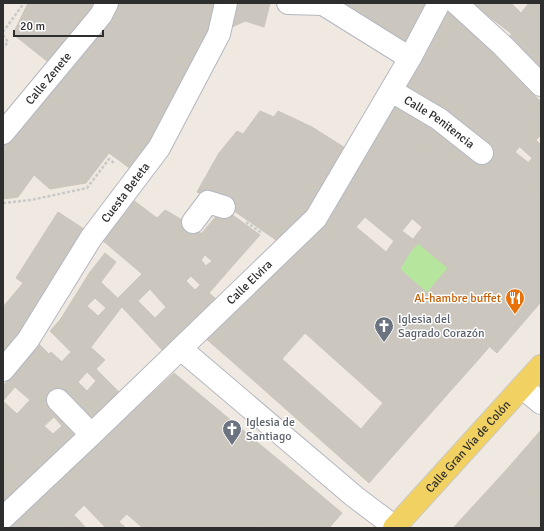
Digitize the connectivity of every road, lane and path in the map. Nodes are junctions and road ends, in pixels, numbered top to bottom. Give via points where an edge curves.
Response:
1 (24, 3) edge
2 (107, 3) edge
3 (226, 3) edge
4 (288, 3) edge
5 (439, 3) edge
6 (456, 3) edge
7 (3, 34) edge
8 (3, 48) edge
9 (405, 55) dead end
10 (541, 85) edge
11 (395, 93) dead end
12 (3, 133) edge
13 (482, 153) dead end
14 (135, 180) junction
15 (3, 203) edge
16 (224, 207) dead end
17 (193, 222) dead end
18 (181, 349) junction
19 (541, 366) edge
20 (3, 370) edge
21 (522, 387) junction
22 (58, 400) dead end
23 (541, 403) edge
24 (87, 430) dead end
25 (3, 518) edge
26 (395, 528) edge

1 - 7 path
2 - 12 street, Calle Zenete via 101,15
3 - 14 street, Cuesta Beteta via 218,34 159,148
4 - 9 street via 323,4
5 - 18 street, Calle Elvira via 410,58 316,218
6 - 10 street
7 - 8 path via 8,42
11 - 13 street, Calle Penitencia via 439,119
14 - 15 path via 109,159 87,188
14 - 20 street, Cuesta Beteta via 91,238 28,340
16 - 17 street via 208,202
18 - 25 street, Calle Elvira
18 - 26 street
19 - 21 main road, Calle Gran Vía de Colón
21 - 23 street
21 - 26 main road, Calle Gran Vía de Colón
22 - 24 street

